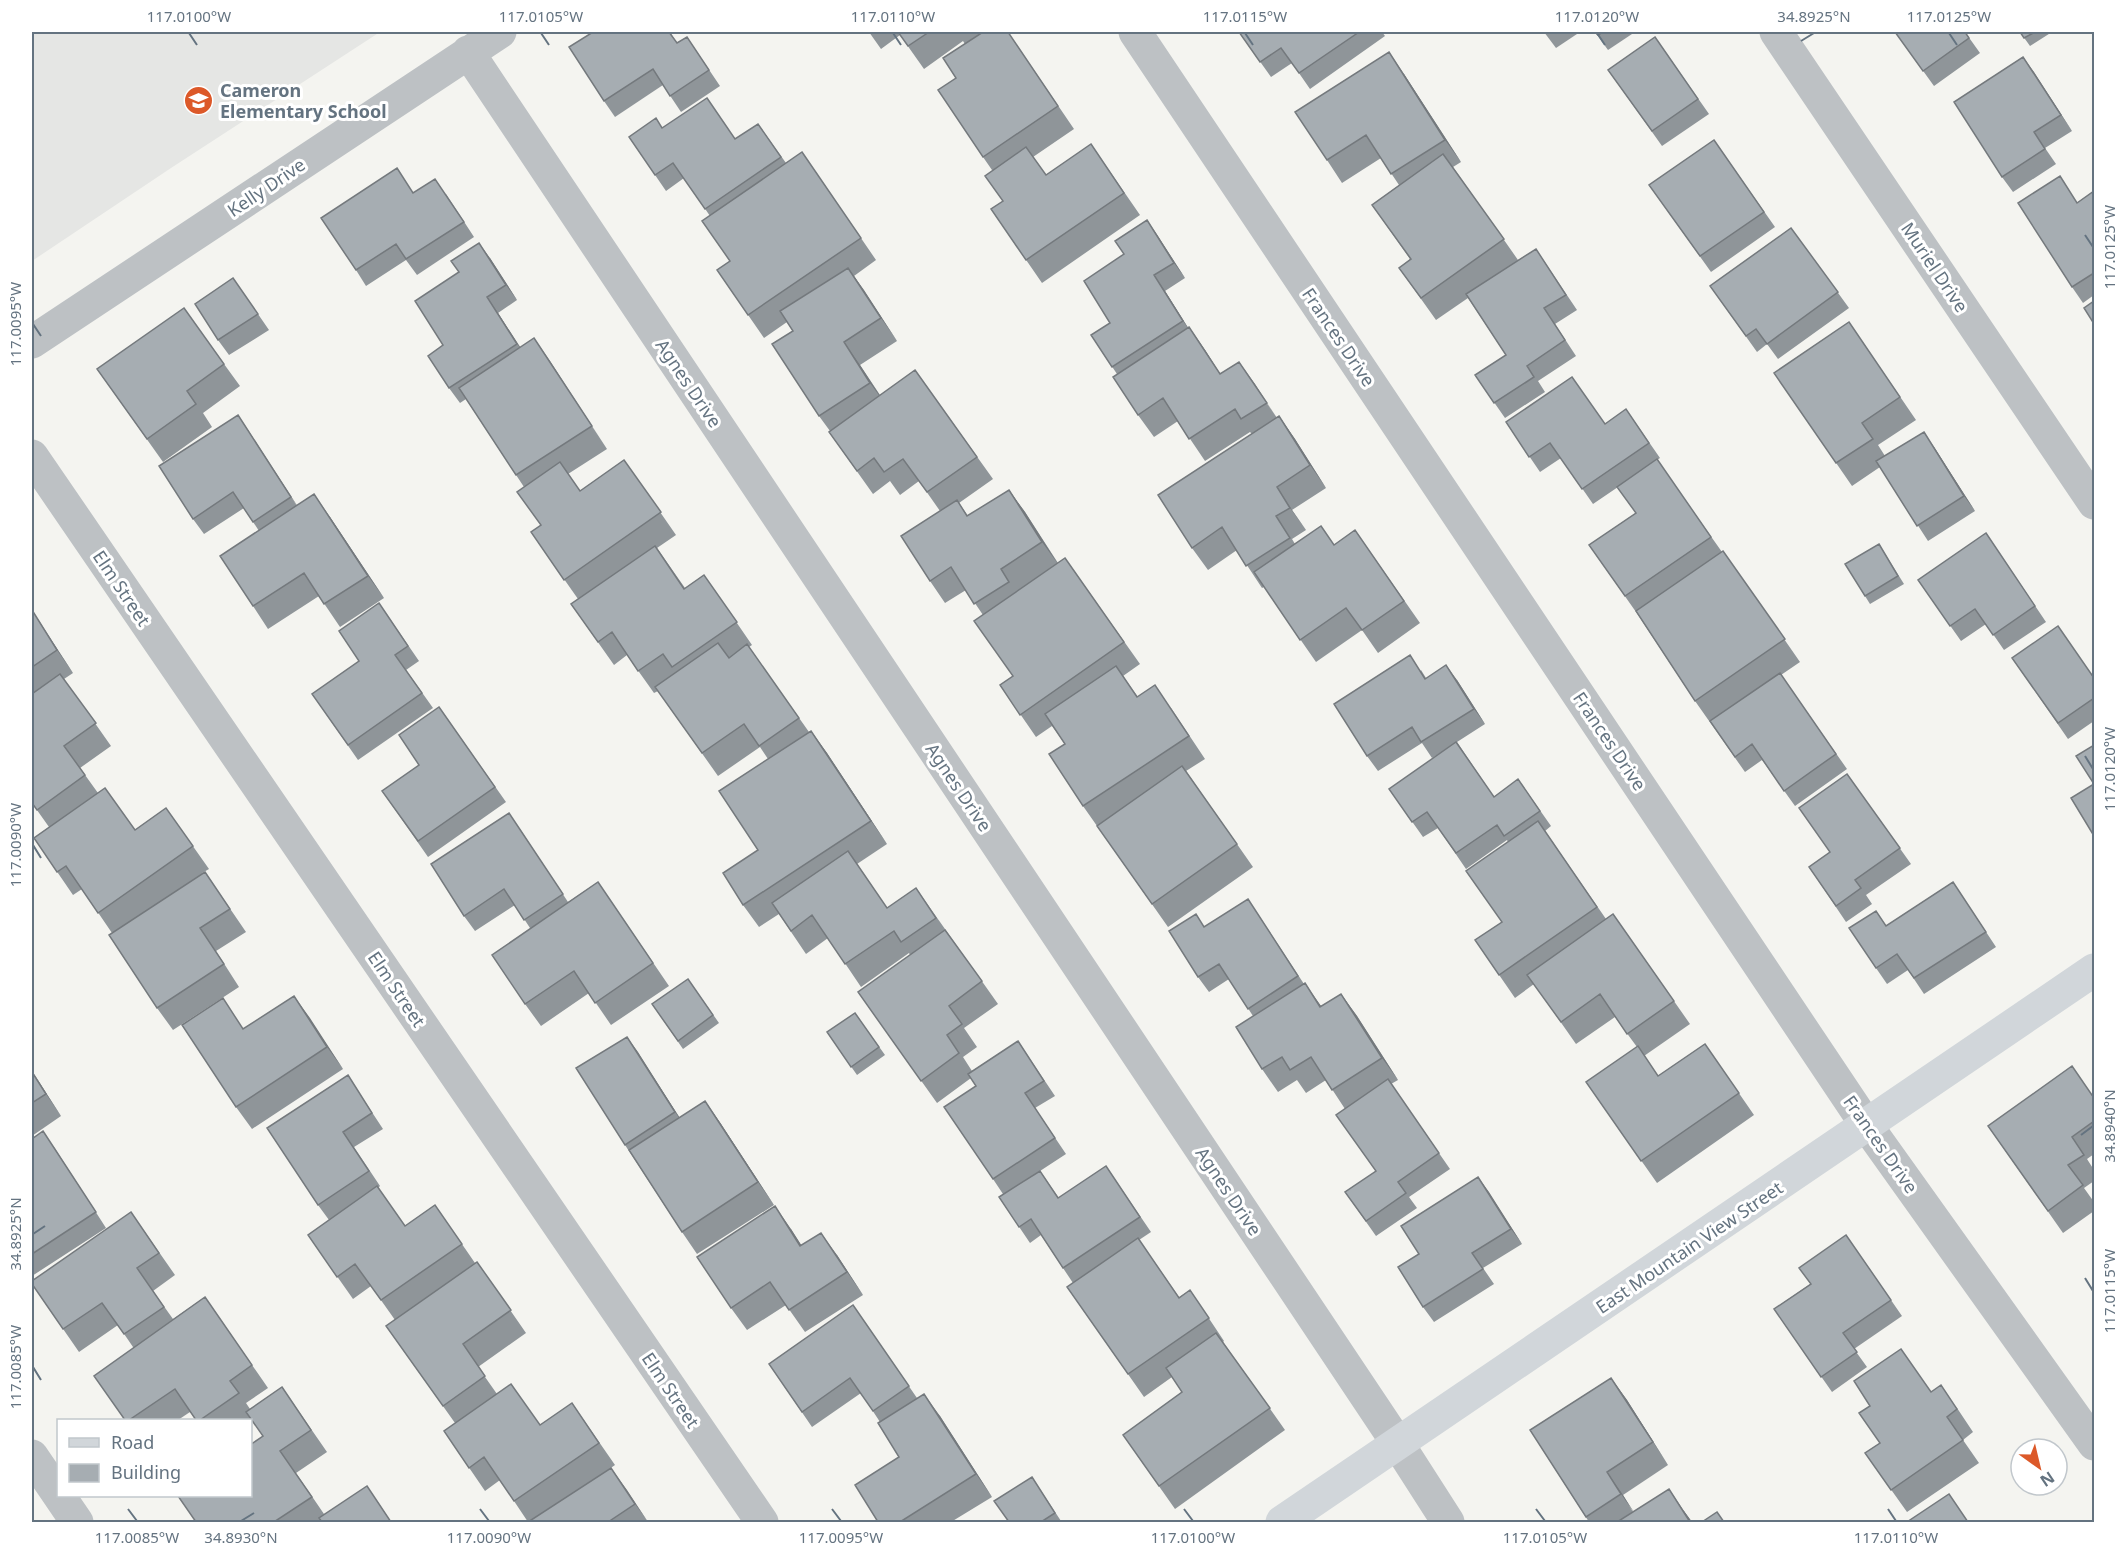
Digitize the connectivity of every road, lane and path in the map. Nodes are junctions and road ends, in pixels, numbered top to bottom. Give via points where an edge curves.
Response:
1 (500, 32) edge
2 (1135, 32) edge
3 (1776, 32) edge
4 (468, 52) junction
5 (32, 342) edge
6 (32, 456) edge
7 (2094, 503) edge
8 (2094, 970) edge
9 (1867, 1126) junction
10 (1398, 1444) junction
11 (2094, 1444) edge
12 (32, 1456) edge
13 (57, 1493) edge
14 (60, 1497) edge
15 (77, 1522) edge
16 (762, 1522) edge
17 (1282, 1522) edge
18 (1448, 1522) edge

1 - 4 street, Kelly Drive
2 - 9 street, Frances Drive
3 - 7 street, Muriel Drive
4 - 5 street, Kelly Drive
4 - 10 street, Agnes Drive
6 - 16 street, Elm Street
8 - 9 main road, East Mountain View Street
9 - 10 main road, East Mountain View Street
9 - 11 street, Frances Drive
10 - 17 main road, East Mountain View Street
10 - 18 street, Agnes Drive
12 - 13 street
14 - 15 street

